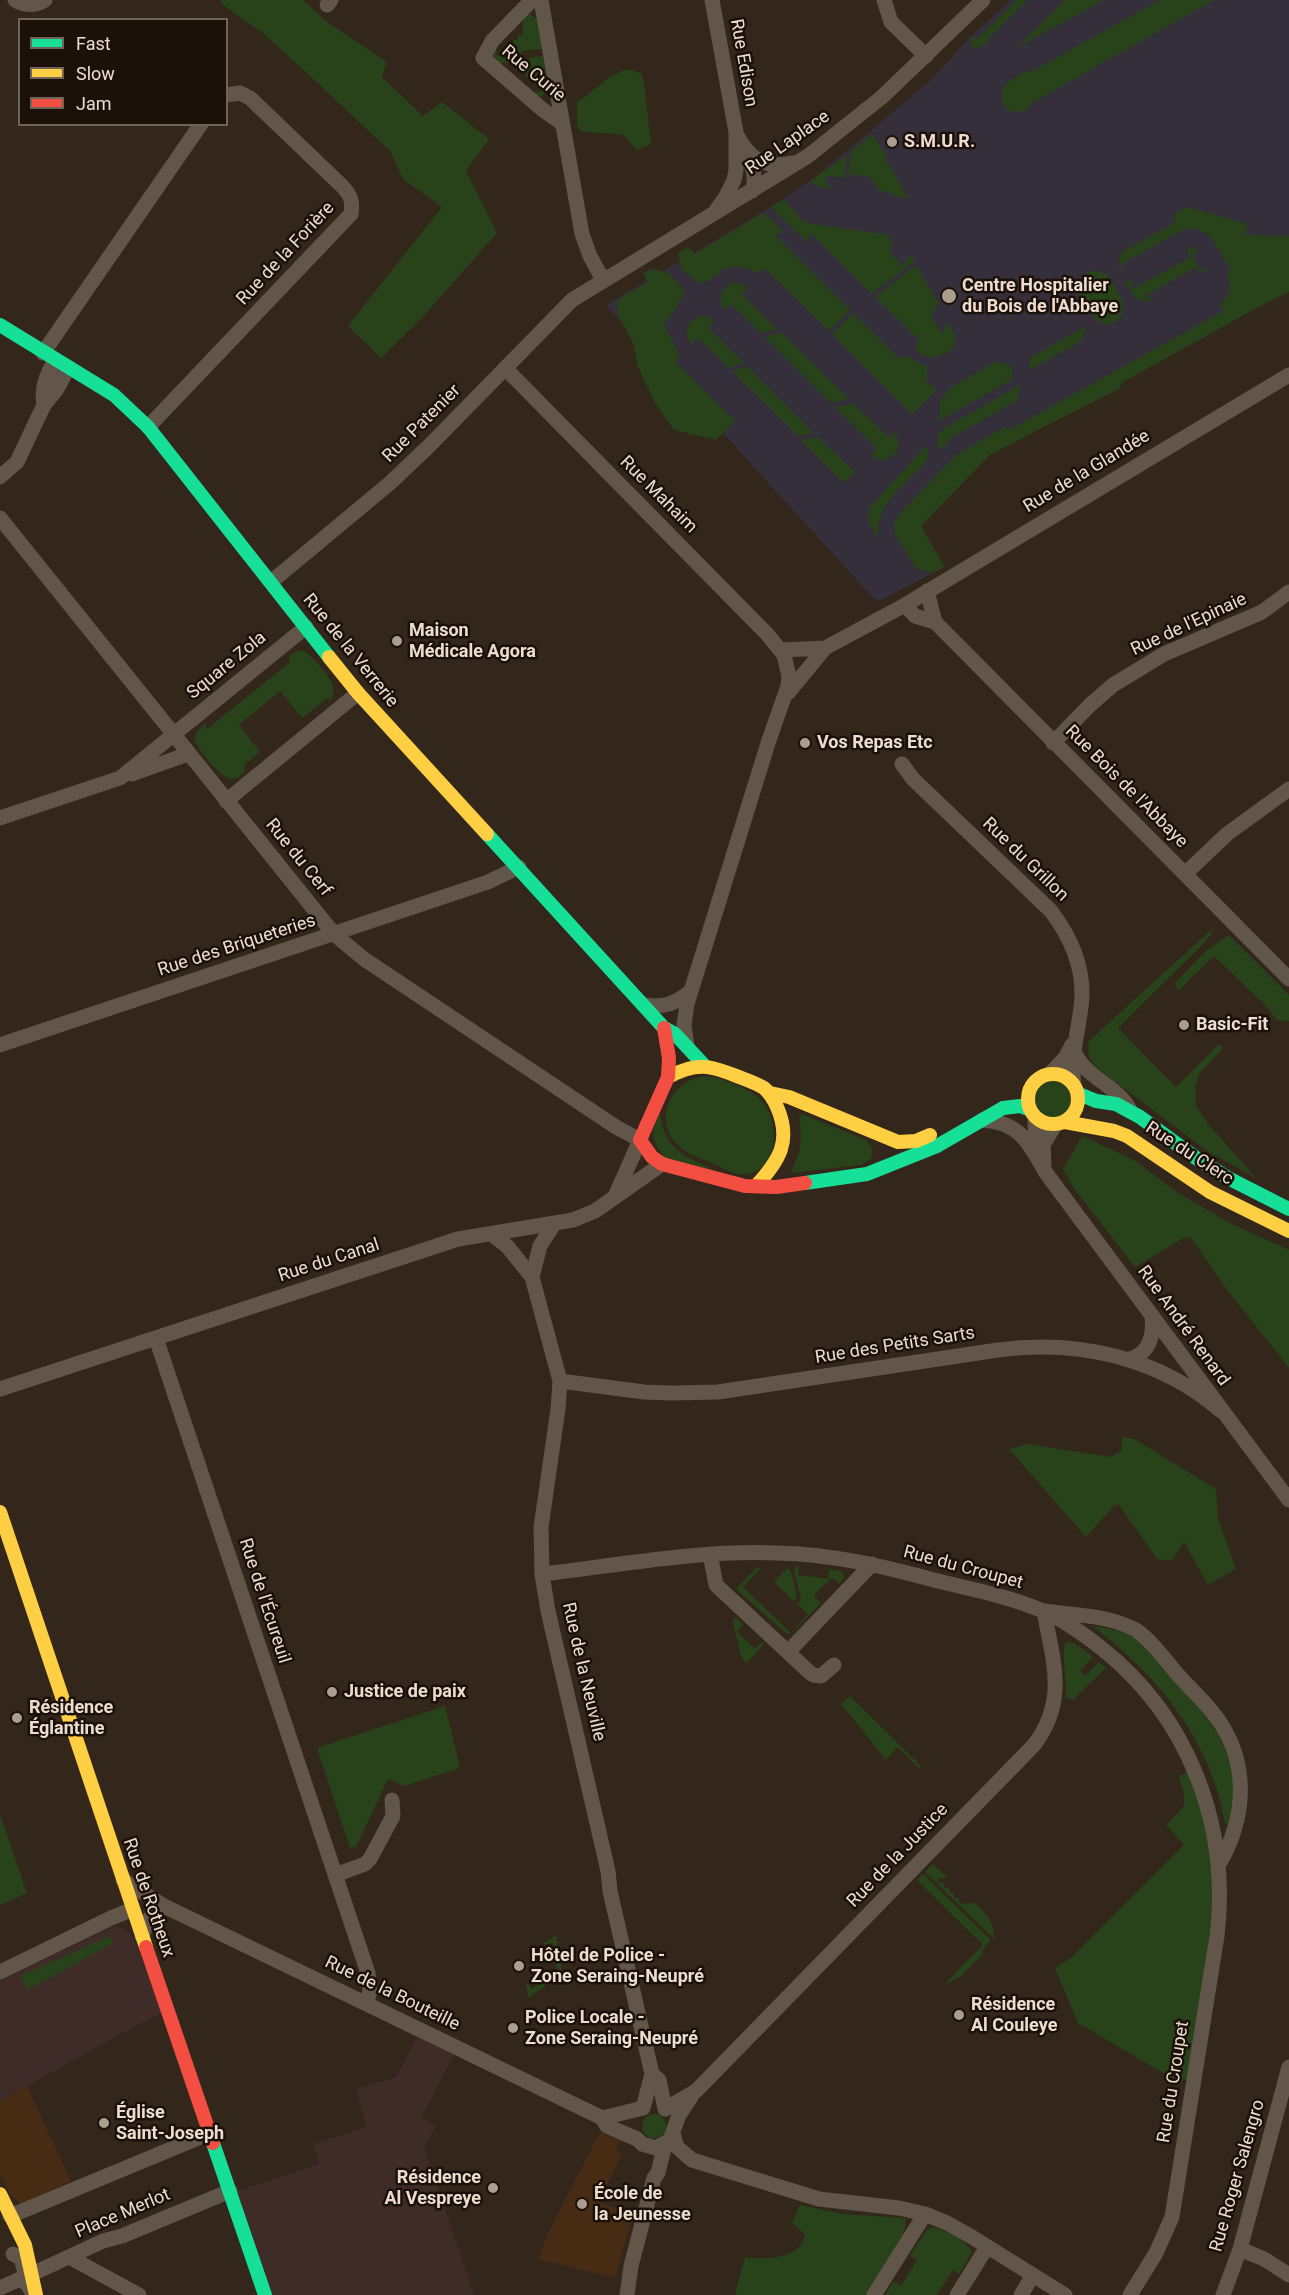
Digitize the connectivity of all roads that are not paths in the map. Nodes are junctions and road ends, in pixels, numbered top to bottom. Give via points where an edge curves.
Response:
1 (15, 0) edge
2 (45, 0) edge
3 (531, 0) edge
4 (541, 0) edge
5 (712, 0) edge
6 (884, 0) edge
7 (983, 0) edge
8 (926, 56) junction
9 (228, 95) edge
10 (562, 123) junction
11 (200, 126) edge
12 (741, 156) junction
13 (800, 161) junction
14 (752, 191) junction
15 (711, 216) junction
16 (598, 283) junction
17 (0, 325) edge
18 (55, 360) junction
19 (505, 368) junction
20 (1289, 375) edge
21 (148, 427) junction
22 (0, 477) edge
23 (0, 518) edge
24 (271, 582) junction
25 (927, 591) junction
26 (1289, 592) edge
27 (905, 604) junction
28 (935, 622) junction
29 (306, 627) junction
30 (825, 648) junction
31 (781, 650) junction
32 (358, 693) junction
33 (784, 697) junction
34 (173, 736) junction
35 (1053, 743) junction
36 (188, 754) junction
37 (902, 764) dead end
38 (120, 778) junction
39 (1289, 789) edge
40 (226, 801) junction
41 (0, 819) edge
42 (519, 867) junction
43 (1186, 873) junction
44 (334, 934) junction
45 (1289, 979) edge
46 (690, 992) junction
47 (644, 1005) joint
48 (685, 1013) junction
49 (661, 1018) junction
50 (0, 1045) edge
51 (687, 1046) junction
52 (1075, 1046) junction
53 (703, 1064) junction
54 (1050, 1074) junction
55 (668, 1077) junction
56 (1077, 1090) junction
57 (1029, 1091) junction
58 (770, 1093) junction
59 (1032, 1113) junction
60 (1132, 1113) junction
61 (982, 1120) junction
62 (1060, 1123) junction
63 (946, 1134) junction
64 (640, 1140) junction
65 (1036, 1155) junction
66 (662, 1164) junction
67 (1046, 1173) junction
68 (756, 1186) junction
69 (616, 1194) junction
70 (1289, 1209) edge
71 (554, 1224) junction
72 (1289, 1231) edge
73 (491, 1234) junction
74 (532, 1277) junction
75 (1151, 1315) junction
76 (156, 1338) junction
77 (1130, 1359) junction
78 (560, 1381) junction
79 (0, 1389) edge
80 (1221, 1411) junction
81 (1289, 1500) edge
82 (0, 1512) edge
83 (710, 1554) junction
84 (872, 1564) junction
85 (542, 1574) junction
86 (1044, 1611) junction
87 (788, 1652) junction
88 (834, 1665) dead end
89 (392, 1800) dead end
90 (1218, 1866) junction
91 (335, 1875) junction
92 (123, 1880) junction
93 (158, 1905) junction
94 (132, 1909) junction
95 (142, 1936) junction
96 (0, 1972) edge
97 (366, 2003) junction
98 (1289, 2067) edge
99 (652, 2074) junction
100 (660, 2088) junction
101 (690, 2095) junction
102 (643, 2108) junction
103 (664, 2109) junction
104 (602, 2118) junction
105 (210, 2133) junction
106 (658, 2141) junction
107 (686, 2160) junction
108 (656, 2176) junction
109 (230, 2191) junction
110 (0, 2193) edge
111 (925, 2214) junction
112 (10, 2216) junction
113 (987, 2247) junction
114 (1240, 2249) junction
115 (13, 2254) joint
116 (71, 2258) junction
117 (1289, 2275) edge
118 (1033, 2276) junction
119 (26, 2277) junction
120 (0, 2288) edge
121 (25, 2295) edge
122 (35, 2295) edge
123 (139, 2295) edge
124 (265, 2295) edge
125 (627, 2295) edge
126 (874, 2295) edge
127 (957, 2295) edge
128 (1021, 2295) edge
129 (1065, 2295) edge
130 (1130, 2295) edge
131 (1223, 2295) edge

1 - 2 street via 32,5
3 - 10 street, Rue Curie via 492,41 483,58
4 - 10 street, Rue Curie
5 - 12 street, Rue Edison
6 - 8 street via 891,22
7 - 8 street, Rue Laplace
8 - 13 street, Rue Laplace via 875,103
9 - 21 street, Rue de la Forière via 240,93 250,98 333,177 349,193 351,214
10 - 16 street, Rue Curie via 582,234
11 - 18 street
12 - 13 street via 766,165
12 - 14 street, Rue Edison via 753,171
12 - 15 street via 730,189
13 - 14 street, Rue Laplace
14 - 15 street, Rue Laplace
15 - 16 street, Rue Laplace
16 - 19 street, Rue Patenier via 562,309
17 - 18 street, Rue de la Verrerie
18 - 21 street, Rue de la Verrerie via 114,395
18 - 22 street via 57,389 17,462
19 - 24 street, Rue Patenier via 390,483
19 - 31 street, Rue Mahaim
20 - 25 street, Rue de la Glandée
21 - 24 street, Rue de la Verrerie
23 - 34 street, Rue du Cerf
24 - 29 street, Rue de la Verrerie
25 - 27 street, Rue de la Glandée
25 - 28 street, Rue Bois de l'Abbaye
26 - 35 street, Rue de l'Epinaie via 1262,612 1164,654 1113,685
27 - 28 street, Rue Bois de l'Abbaye via 915,616
27 - 30 street, Rue Mahaim
28 - 35 street, Rue Bois de l'Abbaye
29 - 32 street, Rue de la Verrerie
29 - 34 street, Square Zola
30 - 31 street, Rue Mahaim
30 - 33 street, Rue Mahaim
31 - 33 street, Rue Mahaim via 789,676
32 - 40 street
32 - 42 street, Rue de la Verrerie
33 - 46 street, Rue Mahaim
34 - 36 street, Rue du Cerf
34 - 38 street, Square Zola
35 - 43 street, Rue Bois de l'Abbaye
36 - 38 street
36 - 40 street, Rue du Cerf
37 - 52 street, Rue du Grillon via 1059,922 1074,952 1082,983
38 - 41 street
39 - 43 street via 1227,834
40 - 44 street, Rue du Cerf
42 - 44 street, Rue des Briqueteries via 488,882
42 - 47 street, Rue de la Verrerie
43 - 45 street, Rue Bois de l'Abbaye
44 - 50 street, Rue des Briqueteries
44 - 64 street, Rue du Cerf via 364,959
46 - 48 street, Rue Mahaim
46 - 49 street
47 - 49 street
48 - 49 street via 678,1022
48 - 51 street, Rue Mahaim
49 - 51 street
49 - 55 street via 669,1058
51 - 53 street
52 - 54 street, Rue du Grillon
52 - 56 street, Rue du Grillon via 1071,1069
52 - 60 street via 1081,1065 1121,1097
53 - 55 street
53 - 58 street
54 - 56 street via 1064,1076
54 - 57 street via 1037,1080
55 - 64 street
56 - 60 street, Rue du Clerc
56 - 62 street via 1076,1111
57 - 59 street
57 - 63 street via 999,1100
58 - 63 street via 898,1142
58 - 68 street via 783,1119 783,1144 777,1163
59 - 61 street via 1020,1106 1003,1108
59 - 62 street via 1046,1124
59 - 65 street, Rue André Renard
60 - 70 street, Rue du Clerc via 1228,1178
61 - 63 street
61 - 65 street, Rue André Renard via 1014,1128
62 - 67 street via 1043,1145
62 - 72 street, Rue du Clerc via 1082,1123 1125,1134 1200,1186
63 - 68 street via 867,1174 776,1187
64 - 66 street
64 - 69 street
65 - 67 street, Rue André Renard
66 - 68 street
66 - 69 street, Rue du Canal
67 - 75 street, Rue André Renard
69 - 71 street, Rue du Canal via 586,1215
71 - 73 street, Rue du Canal
71 - 74 street, Rue de la Neuville via 540,1246
73 - 74 street, Rue de la Neuville via 507,1246
73 - 76 street, Rue du Canal via 458,1239
74 - 78 street, Rue de la Neuville
75 - 77 street via 1150,1341 1142,1353
75 - 80 street, Rue André Renard
76 - 79 street, Rue du Canal
76 - 91 street, Rue de l'Écureuil
77 - 78 street, Rue des Petits Sarts via 1076,1349 1018,1347 694,1393 644,1392
77 - 80 street, Rue des Petits Sarts via 1170,1375
78 - 85 street, Rue de la Neuville via 541,1527
80 - 81 street, Rue André Renard
82 - 92 street, Rue de Rotheux
83 - 84 street, Rue du Croupet via 801,1554
83 - 85 street, Rue du Croupet
83 - 87 street via 716,1585
84 - 86 street, Rue du Croupet
84 - 87 street
85 - 99 street, Rue de la Neuville
86 - 90 street, Rue du Croupet via 1109,1654 1165,1713 1204,1791
86 - 90 street, Rue du Croupet via 1125,1624 1136,1630 1217,1718 1238,1763 1241,1796 1236,1826
86 - 101 street, Rue de la Justice via 1056,1684 1050,1719 1042,1734
87 - 88 street via 817,1676
89 - 91 street via 393,1816 370,1859
90 - 130 street, Rue du Croupet via 1217,1936 1172,2217
91 - 97 street, Rue de l'Écureuil via 368,1973 370,1992
92 - 93 street, Rue de la Bouteille
92 - 94 street, Rue de Rotheux
93 - 94 street via 138,1900
93 - 95 street
93 - 97 street, Rue de la Bouteille
94 - 95 street, Rue de Rotheux
94 - 96 street
95 - 105 street, Rue de Rotheux
97 - 104 street, Rue de la Bouteille
98 - 114 street, Rue Roger Salengro
99 - 100 street, Rue de la Neuville via 657,2076
99 - 102 street, Rue de la Neuville
100 - 101 street via 672,2096
100 - 103 street, Rue de la Neuville
101 - 103 street, Rue de la Justice
101 - 106 street, Rue de la Justice
102 - 103 street via 656,2105
102 - 104 street
102 - 106 street via 632,2126
103 - 106 street via 671,2115
104 - 106 street, Rue de la Bouteille via 607,2126
105 - 109 street, Rue de Rotheux
105 - 112 street
106 - 107 street via 677,2147
106 - 108 street
106 - 108 street via 650,2157
107 - 108 street
107 - 111 street via 819,2199
108 - 125 street
109 - 116 street, Place Merlot via 103,2241
109 - 124 street, Rue de Rotheux
110 - 112 street
111 - 113 street
111 - 126 street
112 - 115 street
112 - 119 street via 25,2245
113 - 118 street
113 - 127 street
114 - 117 street
114 - 131 street, Rue Roger Salengro
115 - 119 street via 21,2258
116 - 119 street, Place Merlot
116 - 123 street
118 - 128 street
118 - 129 street
119 - 120 street, Place Merlot
119 - 121 street
119 - 122 street via 30,2292

